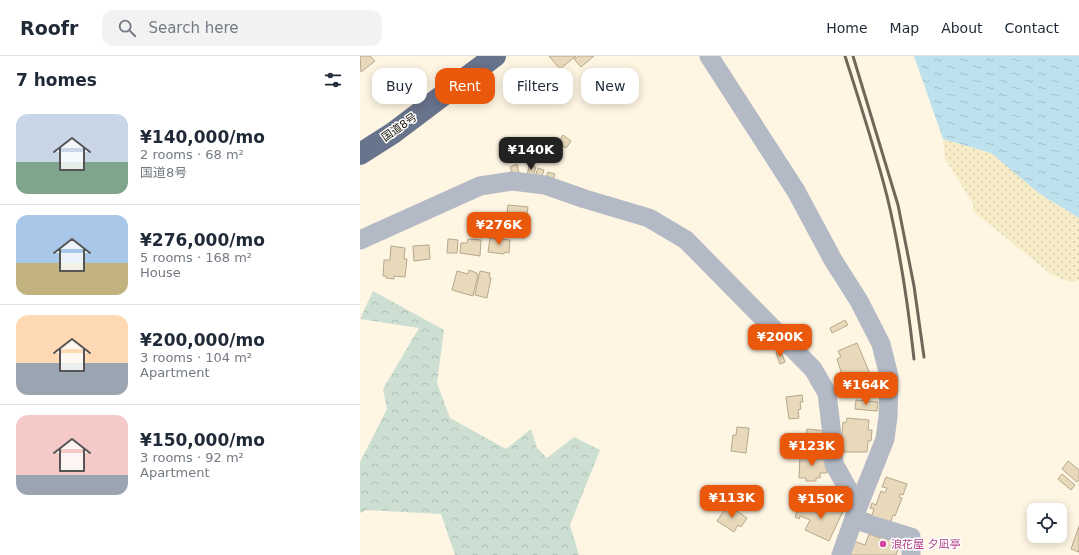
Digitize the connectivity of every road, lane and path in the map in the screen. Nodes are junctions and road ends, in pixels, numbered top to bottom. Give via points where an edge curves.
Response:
1 (496, 56) edge
2 (709, 56) edge
3 (360, 154) edge
4 (360, 240) edge
5 (857, 513) junction
6 (841, 555) edge
7 (911, 555) edge

1 - 3 highway, 国道8号 via 393,133
2 - 5 street via 796,191 881,344 889,376 887,425 885,439
4 - 5 street via 480,186 512,181 545,185 649,218 686,240 813,369 827,392 834,464
5 - 6 street
5 - 7 street via 911,537

